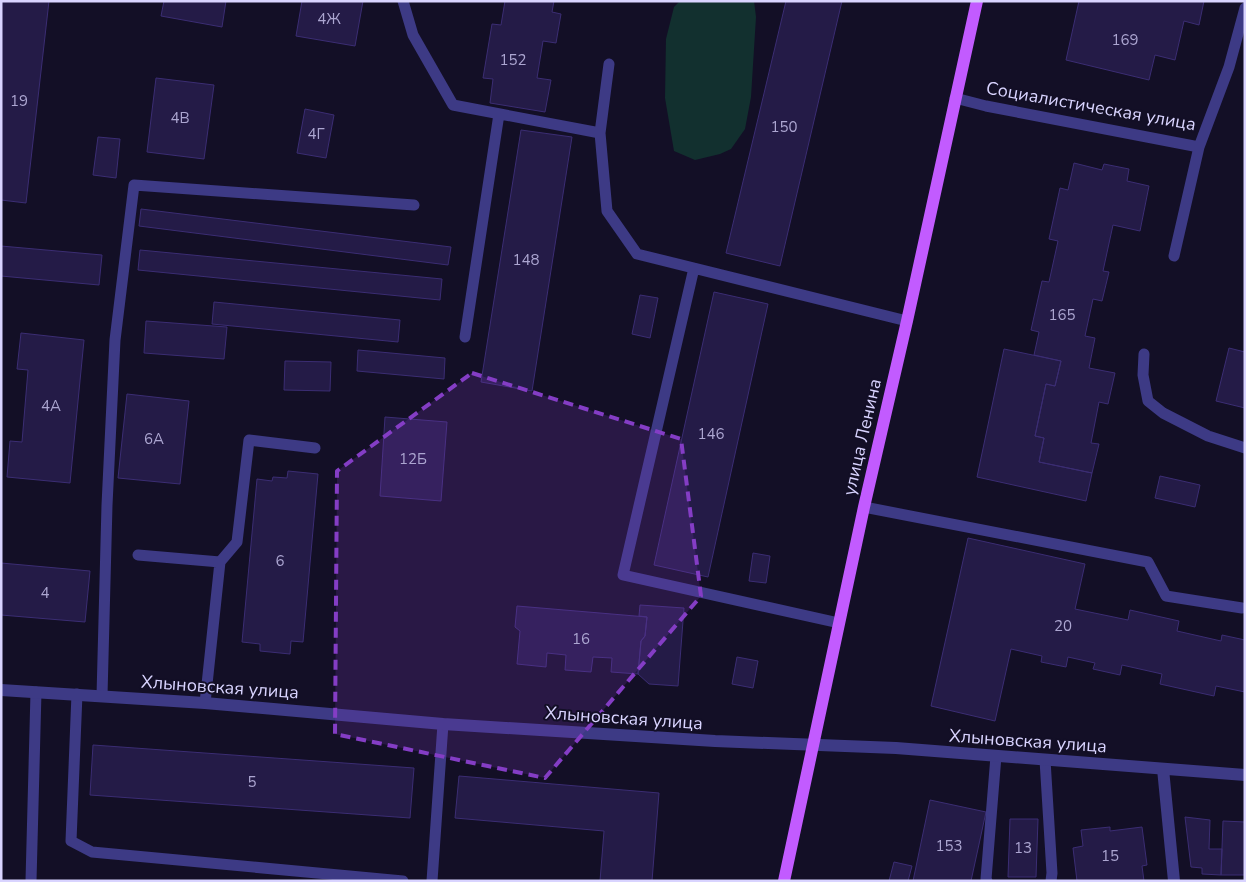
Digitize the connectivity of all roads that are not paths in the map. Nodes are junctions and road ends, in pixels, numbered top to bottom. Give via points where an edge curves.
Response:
1 (403, 1) edge
2 (977, 1) edge
3 (1245, 8) edge
4 (609, 64) dead end
5 (955, 98) junction
6 (499, 114) junction
7 (600, 133) junction
8 (1199, 147) junction
9 (414, 205) dead end
10 (1174, 256) dead end
11 (694, 268) junction
12 (907, 321) junction
13 (465, 337) dead end
14 (1144, 354) dead end
15 (315, 448) dead end
16 (1245, 448) edge
17 (864, 507) junction
18 (138, 555) dead end
19 (220, 562) junction
20 (1242, 608) dead end
21 (839, 623) junction
22 (1, 690) edge
23 (36, 692) junction
24 (77, 694) junction
25 (102, 696) junction
26 (205, 703) junction
27 (444, 724) junction
28 (812, 745) junction
29 (996, 756) junction
30 (1045, 760) junction
31 (1163, 769) junction
32 (1245, 775) edge
33 (31, 881) edge
34 (403, 881) edge
35 (432, 881) edge
36 (784, 881) edge
37 (987, 881) edge
38 (1051, 881) edge
39 (1174, 881) edge

1 - 6 lane via 413,35 453,105
2 - 5 main road, улица Ленина
3 - 8 lane, Социалистическая улица via 1229,67
4 - 7 lane
5 - 8 lane, Социалистическая улица
5 - 12 main road, улица Ленина
6 - 7 lane
6 - 13 lane
7 - 11 lane via 607,211 637,254
8 - 10 lane
9 - 25 lane via 134,185 115,340
11 - 12 lane
11 - 21 lane via 623,575
12 - 17 main road, улица Ленина
14 - 16 lane via 1143,375 1148,401 1163,413 1208,436
15 - 19 lane via 249,440 237,542
17 - 20 lane via 1148,562 1166,596
17 - 21 main road, улица Ленина
18 - 19 lane
19 - 26 lane
21 - 28 main road, улица Ленина
22 - 23 street, Хлыновская улица
23 - 24 street, Хлыновская улица
23 - 33 lane
24 - 25 street, Хлыновская улица
24 - 34 lane via 71,841 92,852
25 - 26 street, Хлыновская улица
26 - 27 street, Хлыновская улица
27 - 28 street, Хлыновская улица
27 - 35 lane
28 - 29 street, Хлыновская улица
28 - 36 main road, улица Ленина
29 - 30 street, Хлыновская улица
29 - 37 lane
30 - 31 street, Хлыновская улица
30 - 38 lane
31 - 32 street, Хлыновская улица
31 - 39 street

